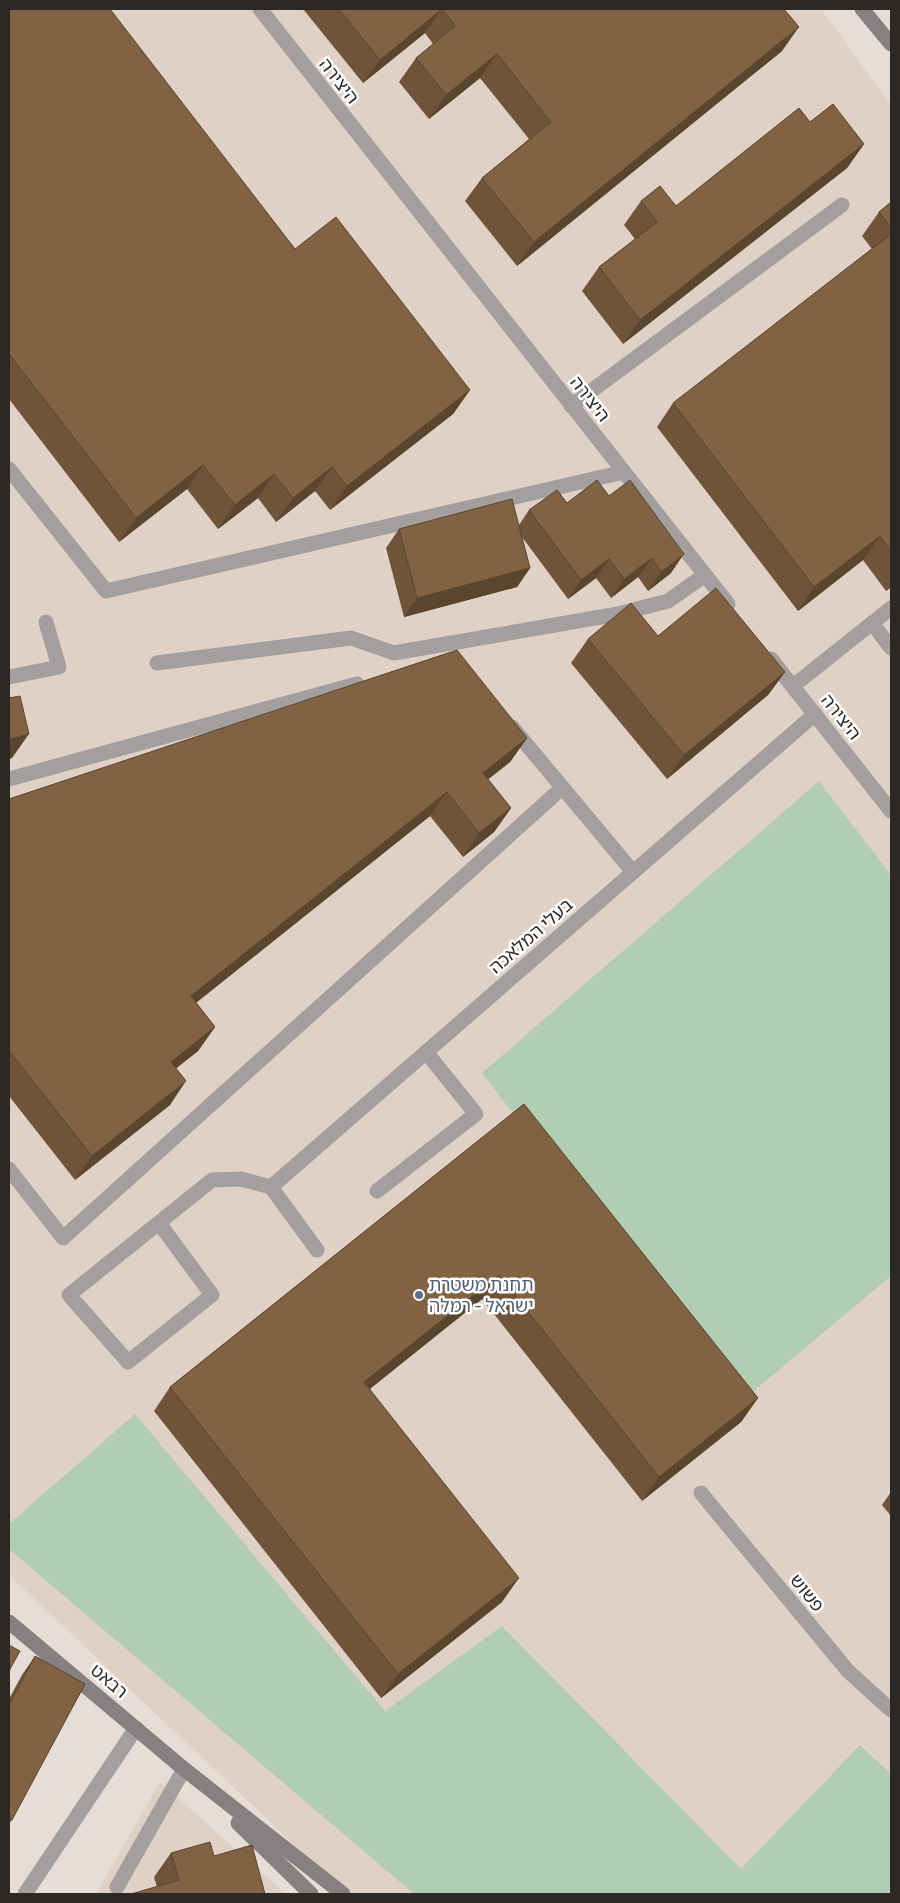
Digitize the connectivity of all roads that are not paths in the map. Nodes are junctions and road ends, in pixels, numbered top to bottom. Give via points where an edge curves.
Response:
1 (260, 9) edge
2 (862, 9) edge
3 (891, 44) edge
4 (842, 205) dead end
5 (571, 406) junction
6 (9, 469) edge
7 (624, 472) junction
8 (705, 575) junction
9 (891, 608) edge
10 (740, 619) edge
11 (46, 622) dead end
12 (872, 623) junction
13 (891, 648) edge
14 (763, 649) edge
15 (157, 663) dead end
16 (9, 677) edge
17 (368, 681) edge
18 (792, 686) junction
19 (815, 714) junction
20 (505, 719) edge
21 (9, 779) edge
22 (562, 788) junction
23 (891, 811) edge
24 (633, 872) junction
25 (426, 1052) junction
26 (9, 1169) edge
27 (271, 1187) junction
28 (377, 1191) dead end
29 (159, 1224) junction
30 (317, 1250) dead end
31 (701, 1493) dead end
32 (9, 1622) edge
33 (891, 1710) edge
34 (136, 1728) junction
35 (184, 1769) junction
36 (116, 1887) dead end
37 (25, 1894) edge
38 (311, 1894) edge
39 (343, 1894) edge

1 - 5 street, היצירה
2 - 3 street
4 - 5 street
5 - 7 street, היצירה
6 - 7 street via 106,591
7 - 8 street, היצירה
8 - 10 street, היצירה
8 - 15 street via 668,600 618,614 394,653 351,638
9 - 12 street
11 - 16 street via 59,667
12 - 13 street
12 - 18 street
14 - 18 street, היצירה
17 - 21 street
18 - 19 street, היצירה
19 - 23 street, היצירה
19 - 24 street, בעלי המלאכה
20 - 22 street
22 - 24 street
22 - 26 street via 62,1238
24 - 25 street, בעלי המלאכה
25 - 27 street, בעלי המלאכה
25 - 28 street via 476,1114
27 - 29 street via 241,1179 212,1180
27 - 30 street
29 - 29 street via 69,1295 128,1362 212,1295
31 - 33 street, פשוש via 848,1671
32 - 34 street, רבאט
34 - 35 street, רבאט
34 - 37 street
35 - 36 street
35 - 38 street, רבאט
35 - 39 street, רבאט

